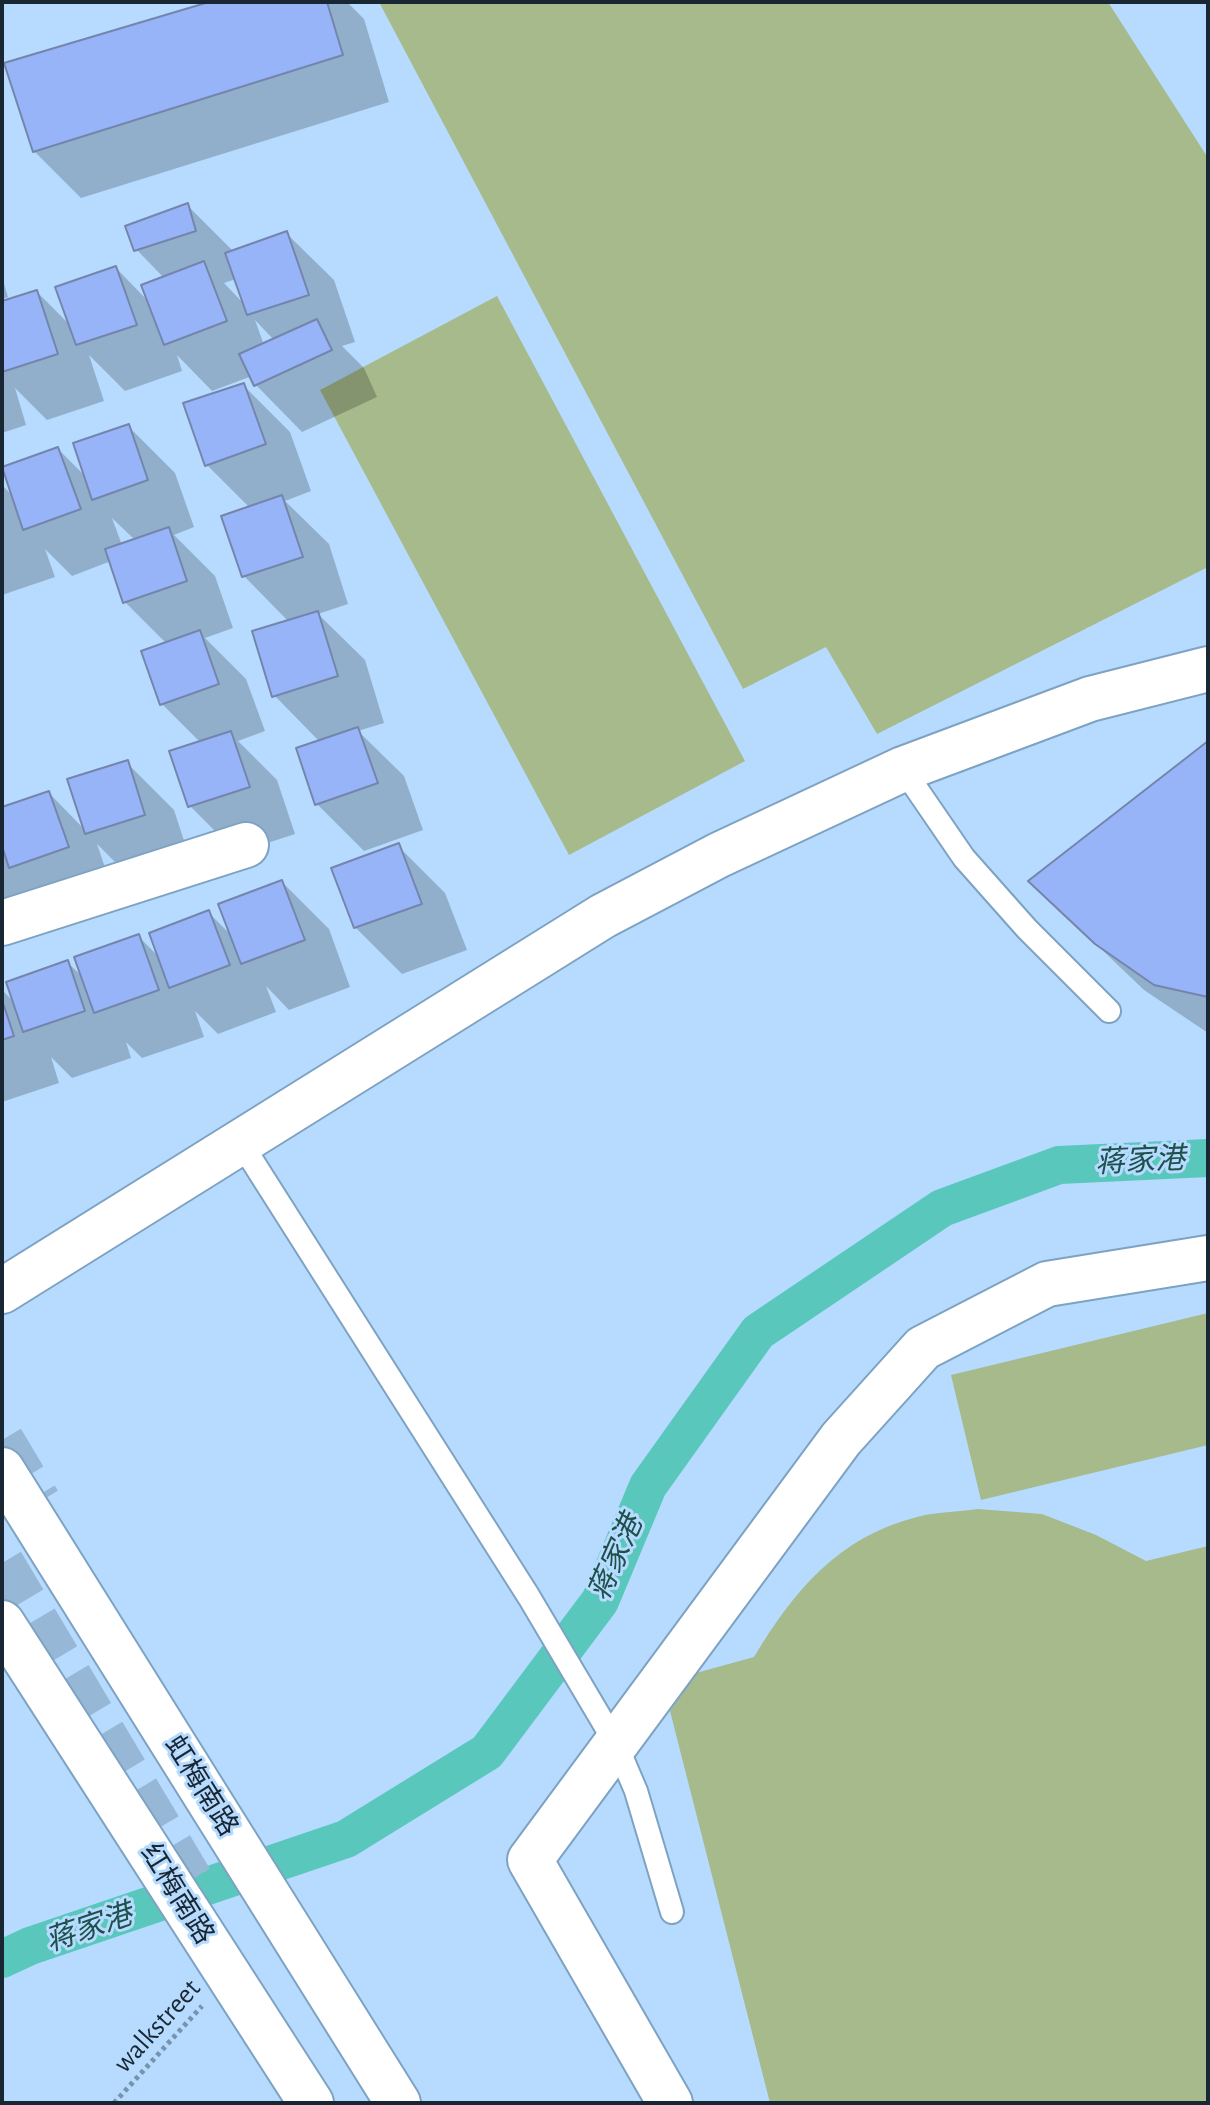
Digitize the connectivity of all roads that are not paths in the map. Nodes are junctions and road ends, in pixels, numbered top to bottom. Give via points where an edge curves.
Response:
1 (1208, 669) edge
2 (903, 769) junction
3 (246, 845) dead end
4 (2, 923) edge
5 (1109, 1011) dead end
6 (241, 1143) junction
7 (1208, 1258) edge
8 (2, 1291) edge
9 (2, 1470) tunnel mouth
10 (2, 1623) edge
11 (606, 1726) junction
12 (672, 1912) dead end
13 (311, 2103) edge
14 (398, 2103) edge
15 (670, 2103) edge

1 - 2 street via 1090,699
2 - 5 lane via 964,858
2 - 6 street via 603,916
3 - 4 street
6 - 8 street
6 - 11 lane
7 - 11 street via 1047,1284 923,1348 841,1439
9 - 14 street, 虹梅南路
10 - 13 street, 红梅南路
11 - 12 lane via 636,1791
11 - 15 street via 530,1860

